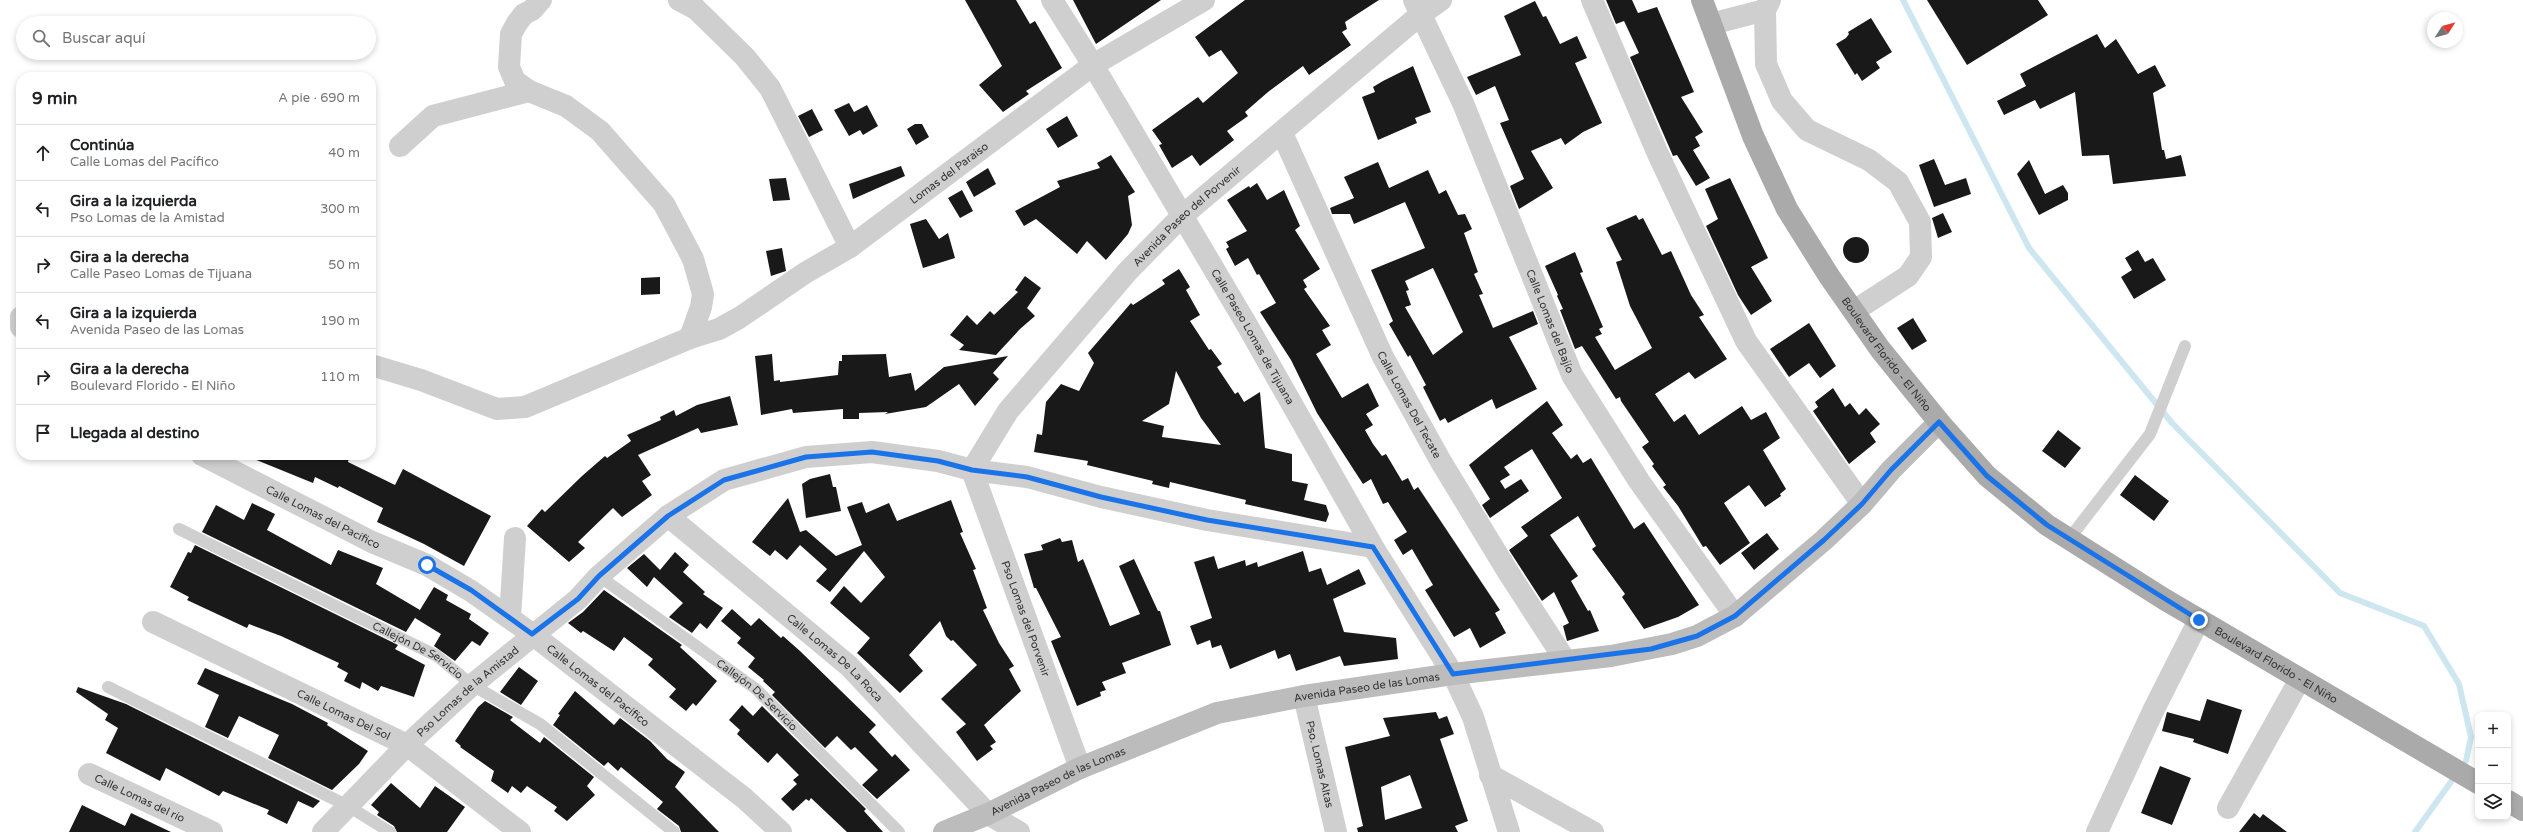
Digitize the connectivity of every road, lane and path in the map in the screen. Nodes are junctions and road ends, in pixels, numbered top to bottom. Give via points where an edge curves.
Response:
1 (541, 0) edge
2 (679, 0) edge
3 (1052, 0) edge
4 (1204, 0) edge
5 (1441, 0) edge
6 (1592, 0) edge
7 (1702, 0) edge
8 (1768, 5) edge
9 (1417, 7) edge
10 (1711, 24) junction
11 (1093, 65) junction
12 (529, 91) junction
13 (1282, 133) junction
14 (400, 146) dead end
15 (1182, 216) junction
16 (850, 247) junction
17 (1854, 311) junction
18 (690, 338) junction
19 (2185, 346) dead end
20 (376, 366) edge
21 (1939, 422) junction
22 (211, 460) edge
23 (972, 470) junction
24 (1862, 504) junction
25 (668, 516) junction
26 (179, 529) dead end
27 (515, 538) dead end
28 (2069, 539) junction
29 (1373, 547) junction
30 (599, 576) junction
31 (1735, 616) junction
32 (510, 618) junction
33 (2199, 620) junction
34 (153, 622) dead end
35 (532, 634) junction
36 (1565, 660) junction
37 (1453, 674) junction
38 (2300, 679) junction
39 (472, 685) junction
40 (108, 687) dead end
41 (1304, 696) junction
42 (407, 745) junction
43 (1080, 768) junction
44 (89, 774) dead end
45 (1490, 775) junction
46 (2475, 782) edge
47 (2511, 803) edge
48 (348, 806) junction
49 (2228, 808) dead end
50 (2523, 810) edge
51 (988, 814) junction
52 (212, 832) edge
53 (324, 832) edge
54 (390, 832) edge
55 (520, 832) edge
56 (674, 832) edge
57 (781, 832) edge
58 (899, 832) edge
59 (947, 832) edge
60 (1019, 832) edge
61 (1336, 832) edge
62 (1509, 832) edge
63 (1593, 832) edge
64 (2097, 832) edge

1 - 12 street via 524,14 511,34 509,67 515,81
2 - 16 street via 696,9 745,57 770,88
3 - 11 street, Calle Paseo Lomas de Tijuana
4 - 11 street, Lomas del Paraiso
5 - 9 street, Avenida Paseo del Porvenir
6 - 24 street via 1658,154 1746,341
7 - 10 main road, Boulevard Florido - El Niño
8 - 10 street
8 - 17 street via 1766,64 1782,101 1807,130 1869,160 1898,182 1920,222 1921,257 1908,276
9 - 13 street, Avenida Paseo del Porvenir
9 - 31 street, Calle Lomas del Bajío via 1463,103 1572,375 1639,481
10 - 17 main road, Boulevard Florido - El Niño via 1753,136 1787,208 1828,276
11 - 15 street, Calle Paseo Lomas de Tijuana
11 - 16 street, Lomas del Paraiso
12 - 14 street via 433,116
12 - 18 street via 566,106 600,130 664,204 693,259 703,294
13 - 15 street, Avenida Paseo del Porvenir
13 - 36 street, Calle Lomas Del Tecate via 1383,357 1440,460
15 - 23 street, Avenida Paseo del Porvenir via 1128,271 1008,411
15 - 29 street, Calle Paseo Lomas de Tijuana
16 - 18 street, Lomas del Paraiso via 805,273 739,318 719,329
17 - 21 main road, Boulevard Florido - El Niño
18 - 20 street, Lomas del Paraiso via 525,407 497,409 421,380
19 - 28 lane via 2150,434
21 - 24 street, Avenida Paseo de las Lomas via 1891,470
21 - 28 main road, Boulevard Florido - El Niño via 1987,476 2047,525
22 - 32 street, Calle Lomas del Pacífico via 372,542 427,565 471,590
23 - 25 street, Pso Lomas de la Amistad via 938,461 872,452 806,457 724,480
23 - 29 street, Pso Lomas de la Amistad via 1027,477 1101,497 1207,520
23 - 43 street, Pso Lomas del Porvenir
24 - 31 street, Avenida Paseo de las Lomas
25 - 30 street, Pso Lomas de la Amistad
25 - 51 street, Calle Lomas De La Roca via 849,666
26 - 39 lane, Callejón De Servicio via 437,656
27 - 32 street
28 - 33 main road, Boulevard Florido - El Niño
29 - 37 street, Calle Paseo Lomas de Tijuana
30 - 35 street, Pso Lomas de la Amistad via 578,599
30 - 58 lane, Callejón De Servicio via 756,689
31 - 36 street, Avenida Paseo de las Lomas via 1697,636 1672,644 1611,656
32 - 35 street, Calle Lomas del Pacífico
33 - 38 main road, Boulevard Florido - El Niño
33 - 64 street
34 - 42 street, Calle Lomas Del Sol
35 - 39 street, Pso Lomas de la Amistad
35 - 57 street, Calle Lomas del Pacífico via 744,798
36 - 37 street, Avenida Paseo de las Lomas
37 - 41 street, Avenida Paseo de las Lomas
37 - 45 street via 1473,717
38 - 46 main road, Boulevard Florido - El Niño
38 - 49 street
39 - 42 street, Pso Lomas de la Amistad
39 - 56 lane, Callejón De Servicio via 540,724
40 - 48 lane
41 - 43 street, Avenida Paseo de las Lomas via 1217,714
41 - 61 street, Pso. Lomas Altas
42 - 48 street, Pso Lomas de la Amistad
42 - 55 street, Calle Lomas Del Sol
43 - 51 street, Avenida Paseo de las Lomas
44 - 52 street, Calle Lomas del río
45 - 62 street
45 - 63 street
47 - 50 main road
48 - 53 street, Pso Lomas de la Amistad
48 - 54 lane
51 - 59 street, Avenida Paseo de las Lomas
51 - 60 street, Calle Lomas De La Roca

